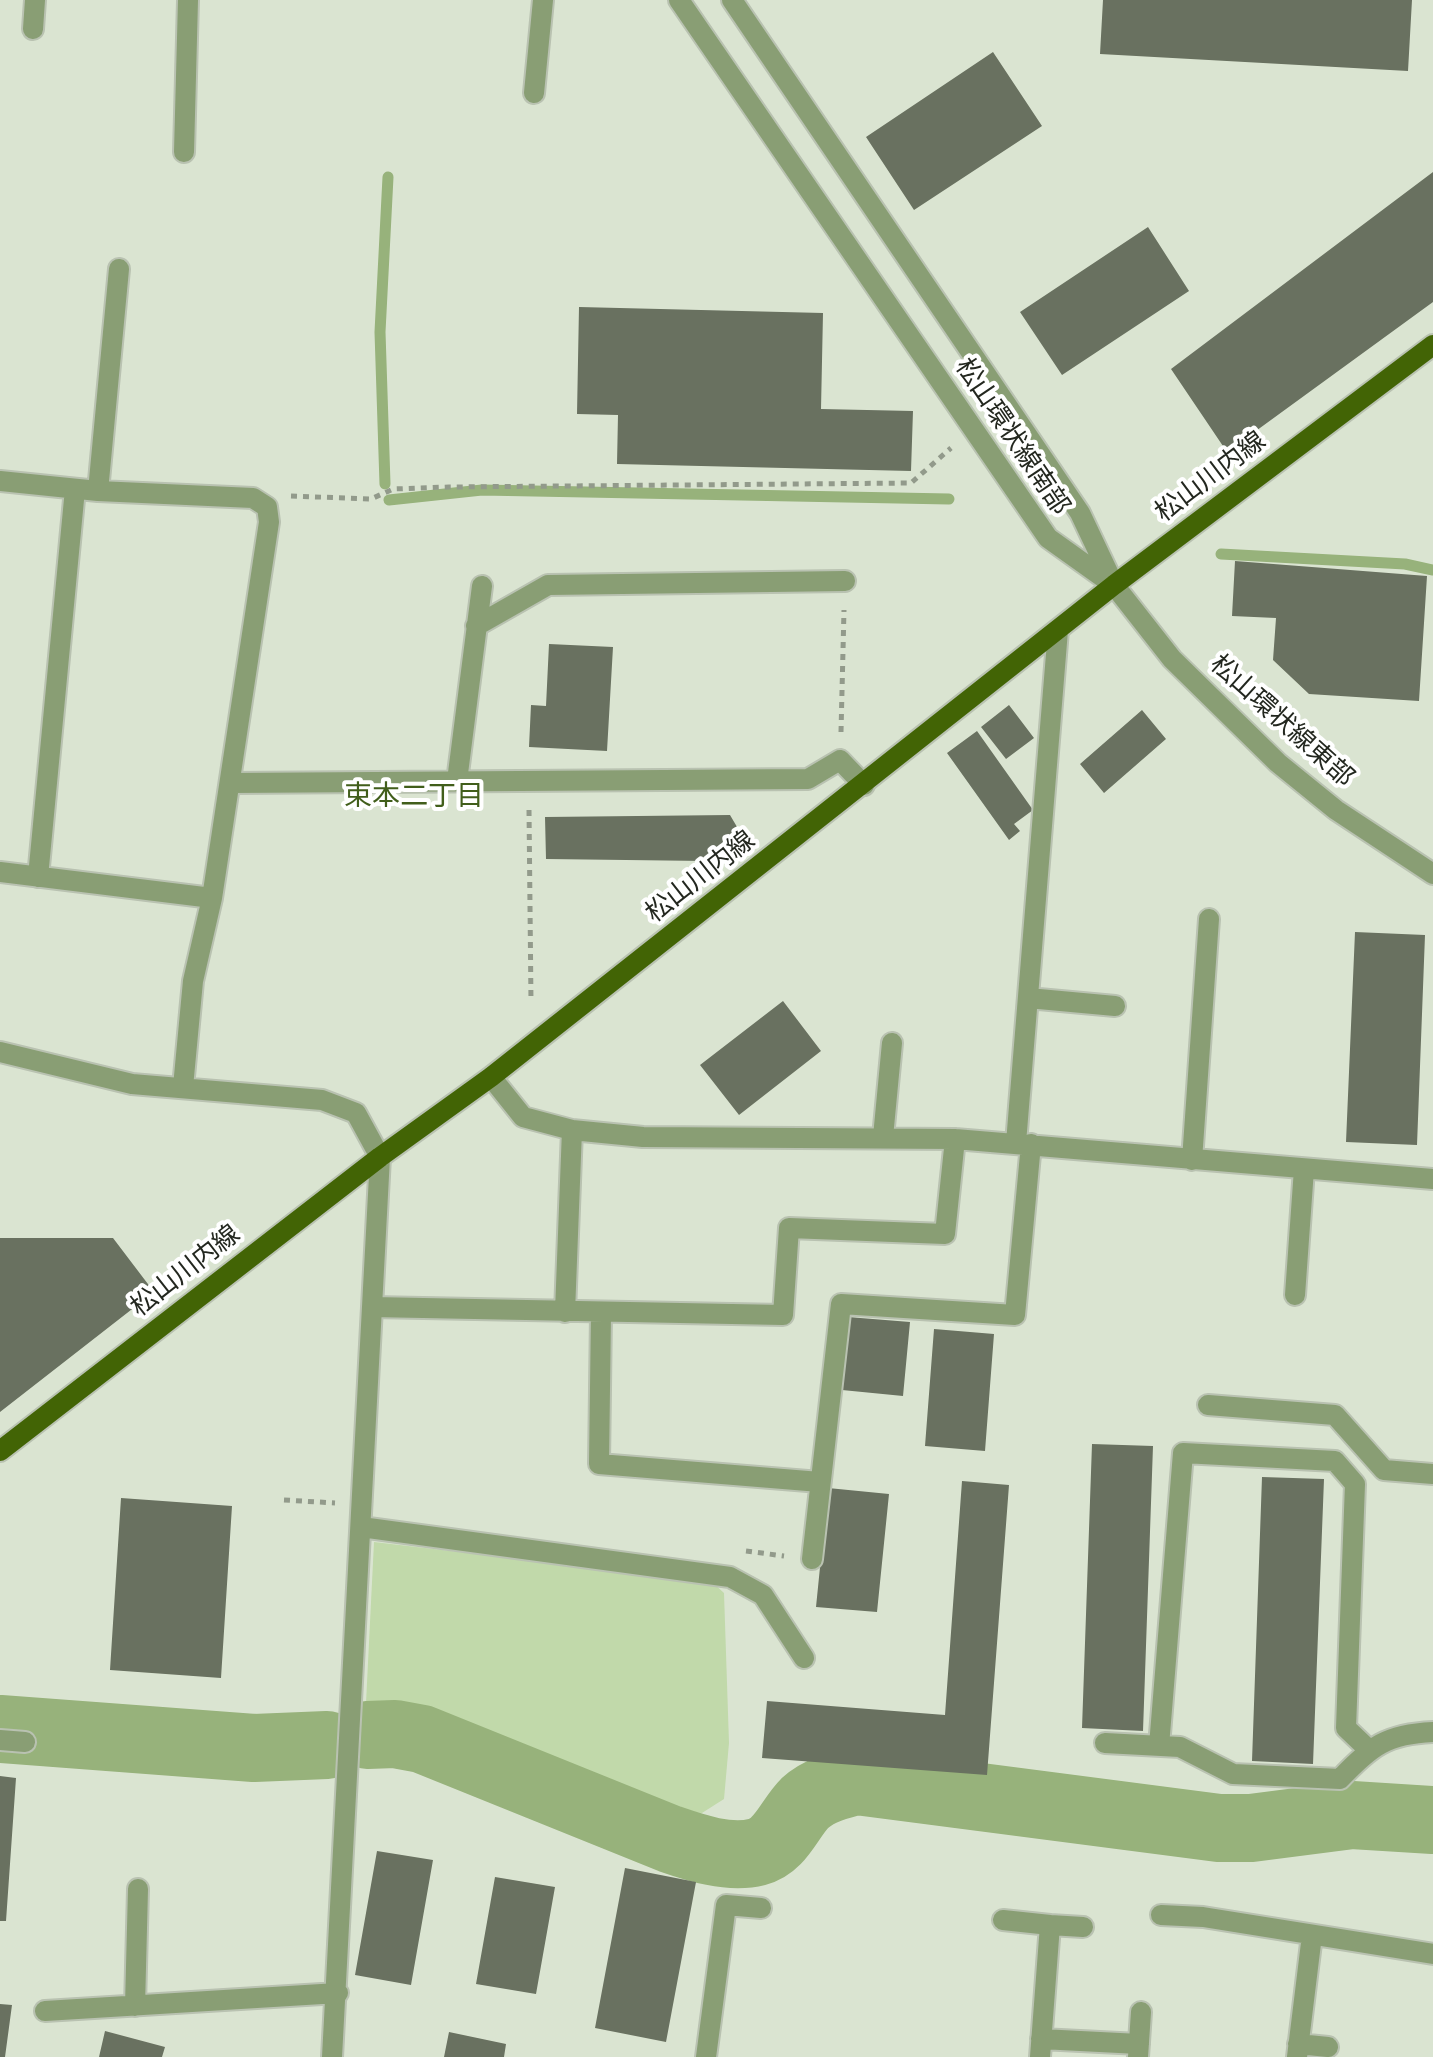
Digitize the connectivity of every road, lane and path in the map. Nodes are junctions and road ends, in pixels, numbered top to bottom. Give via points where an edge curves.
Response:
1 (35, 0) edge
2 (188, 0) edge
3 (543, 0) edge
4 (679, 0) edge
5 (732, 0) edge
6 (33, 29) dead end
7 (534, 93) dead end
8 (184, 152) dead end
9 (119, 269) dead end
10 (1433, 345) edge
11 (951, 448) dead end
12 (0, 481) edge
13 (75, 489) junction
14 (98, 491) junction
15 (267, 507) junction
16 (845, 581) joint
17 (1114, 585) junction
18 (482, 586) dead end
19 (476, 626) junction
20 (1058, 630) junction
21 (840, 760) junction
22 (457, 781) junction
23 (529, 781) junction
24 (231, 783) junction
25 (864, 785) junction
26 (0, 872) edge
27 (1433, 874) edge
28 (38, 877) junction
29 (212, 898) junction
30 (1209, 919) dead end
31 (1028, 998) junction
32 (531, 1002) dead end
33 (1115, 1006) dead end
34 (892, 1043) dead end
35 (0, 1052) edge
36 (491, 1077) junction
37 (183, 1087) junction
38 (572, 1130) junction
39 (883, 1137) junction
40 (955, 1139) junction
41 (1023, 1144) junction
42 (380, 1157) junction
43 (1192, 1160) junction
44 (1304, 1169) junction
45 (1433, 1179) edge
46 (1295, 1295) dead end
47 (372, 1307) junction
48 (565, 1312) junction
49 (601, 1313) junction
50 (1208, 1405) dead end
51 (0, 1451) edge
52 (1433, 1474) edge
53 (820, 1482) junction
54 (361, 1527) junction
55 (812, 1559) dead end
56 (804, 1658) dead end
57 (1433, 1732) edge
58 (0, 1740) edge
59 (25, 1742) dead end
60 (1105, 1743) dead end
61 (1159, 1746) junction
62 (1368, 1749) junction
63 (138, 1889) dead end
64 (761, 1908) dead end
65 (1161, 1915) dead end
66 (1003, 1920) dead end
67 (1050, 1925) junction
68 (1083, 1927) dead end
69 (1312, 1935) junction
70 (1433, 1954) edge
71 (338, 1993) junction
72 (135, 2006) junction
73 (45, 2011) dead end
74 (1141, 2012) dead end
75 (1328, 2047) dead end
76 (1040, 2048) edge
77 (1139, 2051) edge
78 (1297, 2051) edge
79 (332, 2057) edge
80 (706, 2057) edge

1 - 6 street
2 - 8 street
3 - 7 street
4 - 17 street, 松山環状線南部 via 1048,538
5 - 17 street, 松山環状線南部 via 1080,513
9 - 14 street
10 - 17 main road, 松山川内線
11 - 15 path via 911,483 393,489 371,499 288,496
12 - 13 street
13 - 14 street
13 - 28 street
14 - 15 street via 253,498
15 - 24 street
16 - 19 street via 548,585
16 - 21 path
17 - 20 main road, 松山川内線
17 - 27 street, 松山環状線東部 via 1172,659 1278,763 1336,810
18 - 19 street
19 - 22 street
20 - 25 main road, 松山川内線
20 - 31 street
21 - 23 street via 808,779
21 - 25 street
22 - 23 street
22 - 24 street
23 - 32 path
24 - 29 street
25 - 36 main road, 松山川内線
26 - 28 street
28 - 29 street
29 - 37 street via 193,981
30 - 43 street
31 - 33 street
31 - 41 street
34 - 39 street
35 - 37 street via 132,1084
36 - 38 street via 523,1117
36 - 42 main road, 松山川内線
37 - 42 street via 322,1100 356,1113
38 - 39 street via 643,1137
38 - 48 street
39 - 40 street
40 - 41 street
40 - 49 street via 945,1234 789,1228 783,1315
41 - 43 street
41 - 53 street via 1015,1315 841,1304
42 - 47 street
42 - 51 main road, 松山川内線
43 - 44 street
44 - 45 street
44 - 46 street
47 - 48 street
47 - 54 street
48 - 49 street
49 - 53 street via 599,1464
50 - 52 street via 1335,1415 1384,1470
53 - 55 street
54 - 56 street via 730,1577 763,1595
54 - 71 street
57 - 62 street via 1398,1735
58 - 59 street
60 - 61 street
61 - 62 street via 1180,1747 1233,1774 1340,1779
61 - 62 street via 1183,1453 1335,1461 1355,1484 1346,1728
63 - 72 street
64 - 80 street via 726,1905
65 - 69 street
66 - 67 street
67 - 68 street
67 - 76 street
69 - 70 street
69 - 78 street
71 - 72 street
71 - 79 street
72 - 73 street
74 - 77 street
75 - 78 street
76 - 77 street

